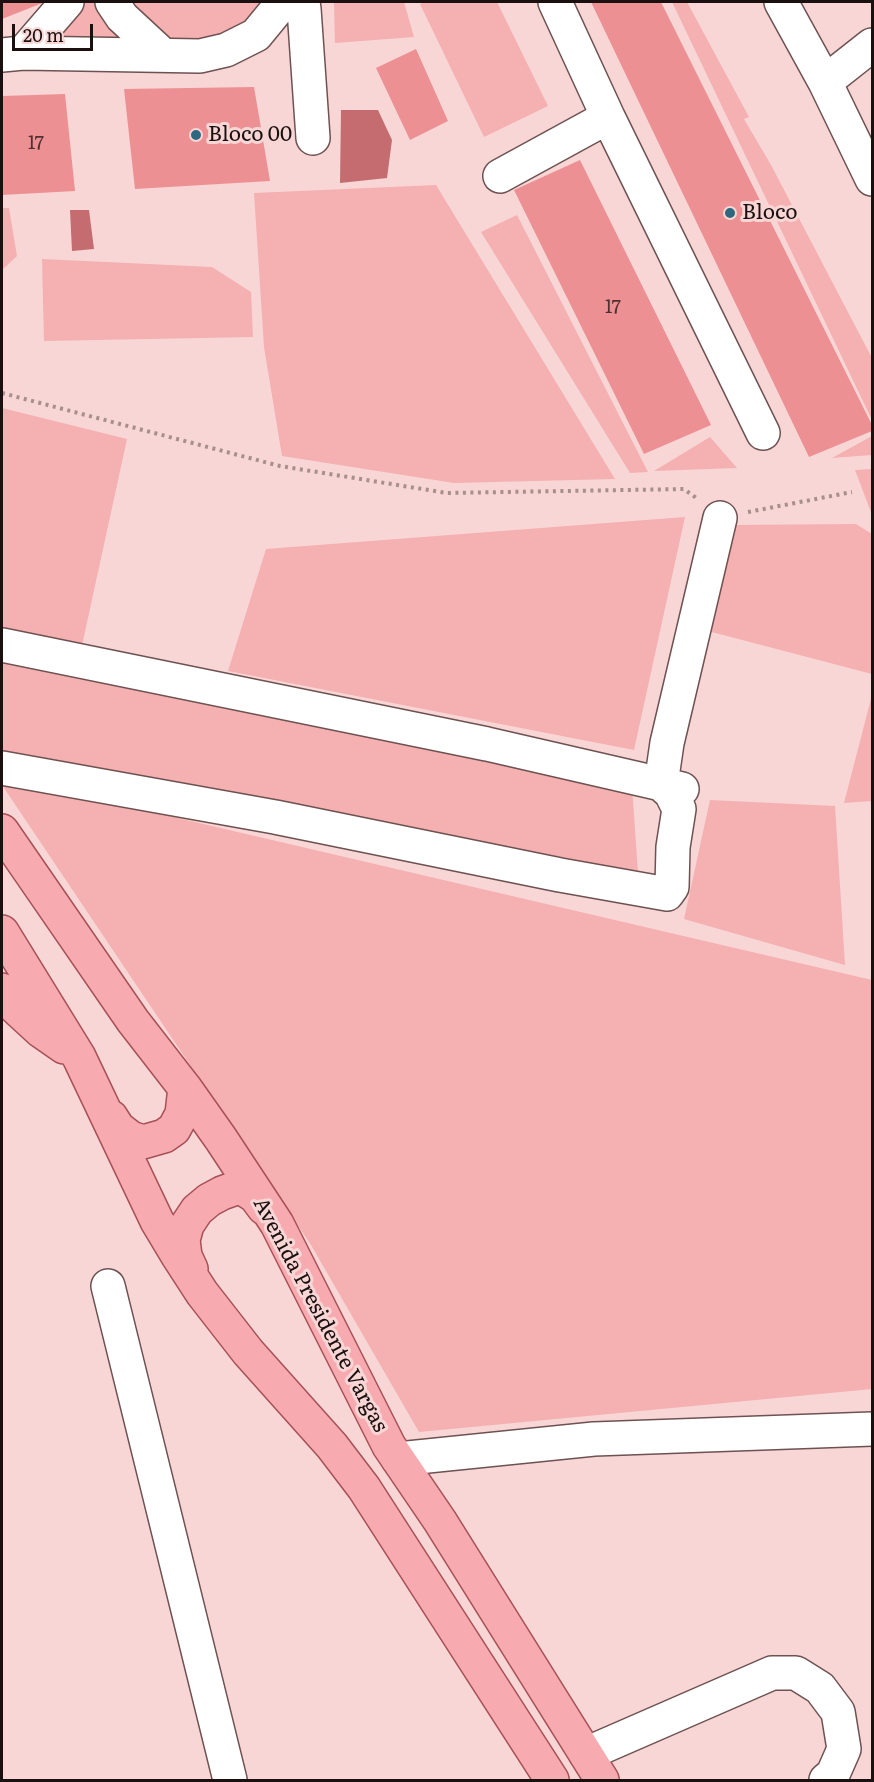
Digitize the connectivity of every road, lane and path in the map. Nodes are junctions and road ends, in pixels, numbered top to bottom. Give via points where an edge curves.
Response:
1 (67, 2) edge
2 (112, 2) edge
3 (282, 2) edge
4 (303, 2) edge
5 (555, 2) edge
6 (781, 2) edge
7 (873, 45) edge
8 (12, 54) edge
9 (163, 55) junction
10 (825, 81) junction
11 (608, 117) junction
12 (313, 138) dead end
13 (500, 176) dead end
14 (873, 178) edge
15 (2, 393) edge
16 (763, 433) dead end
17 (852, 492) dead end
18 (720, 518) junction
19 (2, 645) edge
20 (2, 768) edge
21 (661, 784) junction
22 (2, 831) edge
23 (2, 932) edge
24 (2, 990) edge
25 (79, 1057) junction
26 (185, 1088) junction
27 (100, 1101) junction
28 (276, 1224) junction
29 (108, 1286) dead end
30 (202, 1293) junction
31 (873, 1429) edge
32 (398, 1459) junction
33 (594, 1767) edge
34 (230, 1780) edge
35 (552, 1780) edge
36 (826, 1780) edge

1 - 8 street
2 - 9 street
3 - 9 street via 256,35 226,50 200,56
4 - 12 street
5 - 11 street
6 - 10 street
7 - 10 street
8 - 9 street
10 - 14 street
11 - 13 street
11 - 16 street
15 - 18 path via 280,466 447,493 684,489
17 - 18 path
18 - 21 street via 667,743
19 - 21 street via 487,744
20 - 21 street via 667,894 672,887 679,809
22 - 26 main road, Avenida Presidente Vargas via 133,1021
23 - 25 main road
24 - 25 main road via 40,1031
25 - 27 main road
26 - 27 main road via 182,1114 174,1129 143,1142 118,1128
26 - 28 main road, Avenida Presidente Vargas
27 - 30 main road via 157,1221
28 - 30 main road via 255,1196 244,1189 222,1192 197,1210 183,1240 184,1256
28 - 32 main road, Avenida Presidente Vargas
29 - 34 street
30 - 35 main road via 364,1488
31 - 32 street via 594,1439
32 - 33 main road, Avenida Presidente Vargas
33 - 36 street via 772,1673 796,1672 820,1688 838,1713 844,1749 833,1774

